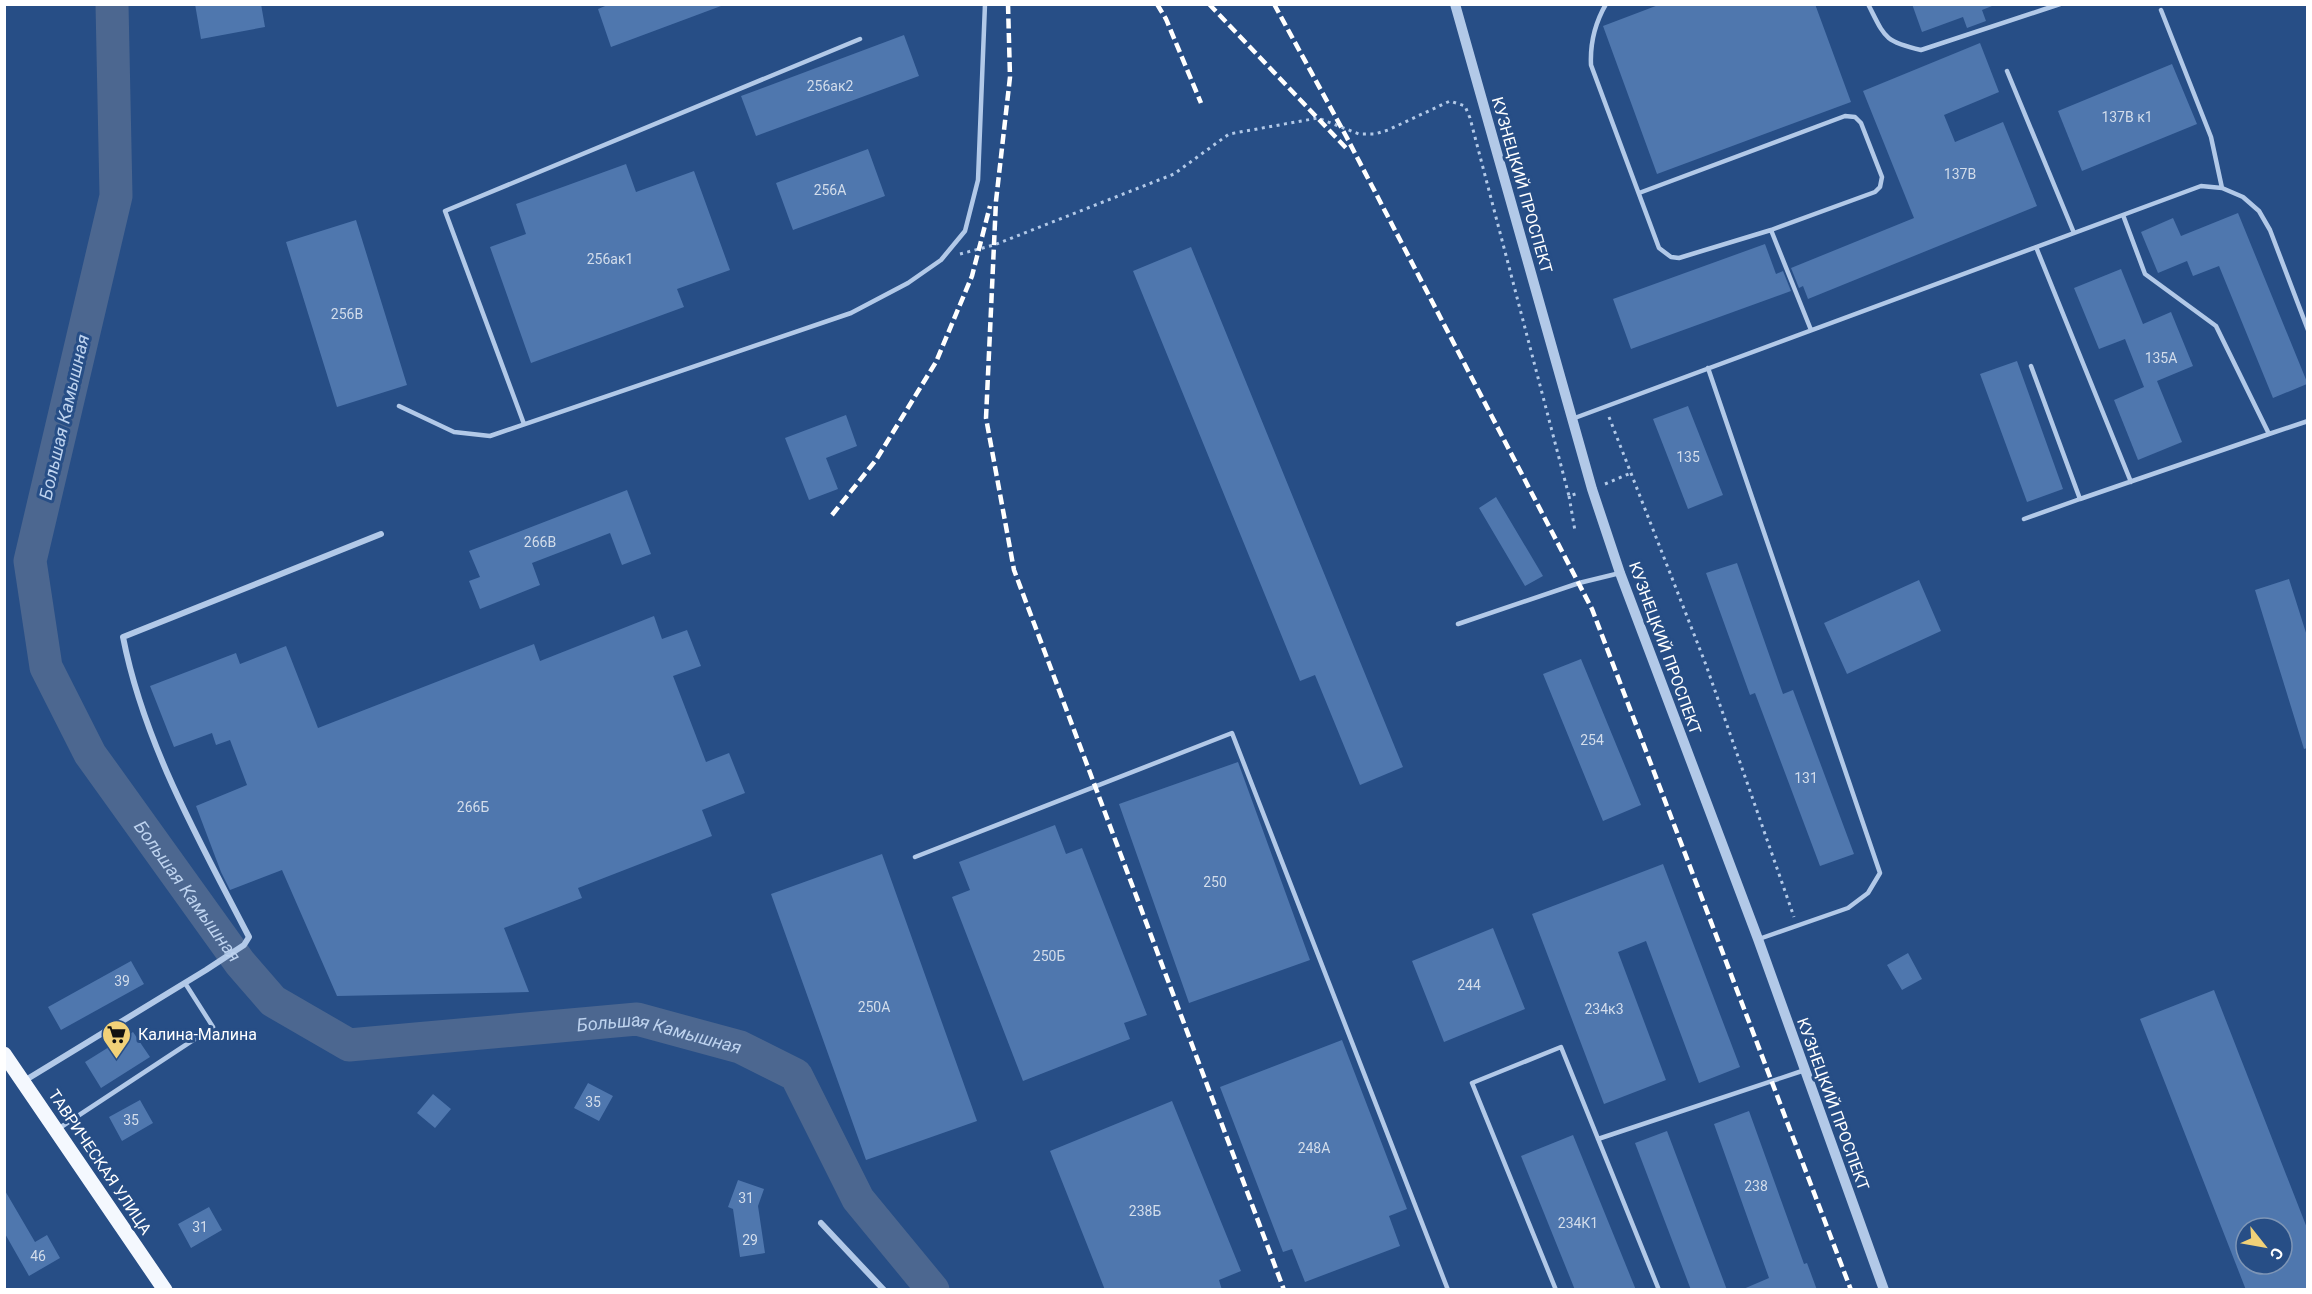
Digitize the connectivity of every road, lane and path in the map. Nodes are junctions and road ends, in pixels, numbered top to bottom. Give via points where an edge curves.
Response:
1 (985, 4) edge
2 (1455, 4) edge
3 (1606, 4) edge
4 (1868, 4) edge
5 (2060, 4) edge
6 (2162, 10) dead end
7 (860, 39) dead end
8 (2007, 71) dead end
9 (2222, 188) junction
10 (1639, 193) junction
11 (2123, 215) junction
12 (1770, 230) junction
13 (2074, 233) junction
14 (2036, 247) junction
15 (942, 260) junction
16 (1811, 330) junction
17 (2307, 330) edge
18 (2031, 366) dead end
19 (1708, 368) junction
20 (399, 406) dead end
21 (1605, 406) junction
22 (1572, 419) junction
23 (2307, 421) edge
24 (524, 424) junction
25 (2269, 434) junction
26 (1631, 473) junction
27 (2131, 482) junction
28 (1592, 489) junction
29 (1569, 496) junction
30 (2080, 499) junction
31 (2024, 519) dead end
32 (1575, 531) dead end
33 (381, 534) dead end
34 (1620, 573) junction
35 (1458, 624) dead end
36 (915, 857) dead end
37 (1797, 926) junction
38 (1758, 939) junction
39 (185, 983) junction
40 (4, 1054) edge
41 (1805, 1070) junction
42 (24, 1081) junction
43 (55, 1131) junction
44 (1598, 1139) junction
45 (821, 1223) dead end
46 (165, 1290) edge
47 (884, 1290) edge
48 (1448, 1290) edge
49 (1556, 1290) edge
50 (1659, 1290) edge
51 (1884, 1290) edge

1 - 15 lane via 978,180 965,231
2 - 22 street, КУЗНЕЦКИЙ ПРОСПЕКТ
3 - 10 lane via 1593,36 1591,65
4 - 5 lane via 1885,37 1921,50
6 - 9 lane via 2211,137
7 - 24 lane via 445,211
8 - 13 lane
9 - 11 lane via 2201,186
9 - 17 lane via 2243,197 2259,211 2270,230
10 - 12 lane via 1659,248 1671,257 1679,258
10 - 12 lane via 1845,116 1855,117 1861,123 1882,177 1880,187
11 - 13 lane
11 - 25 lane via 2145,274 2216,326
12 - 16 lane
13 - 14 lane
14 - 16 lane
14 - 27 lane
15 - 24 lane via 851,313
15 - 29 path via 994,245 1174,174 1229,134 1318,118 1359,134 1375,134 1450,101 1465,106
16 - 19 lane
18 - 30 lane
19 - 21 lane
19 - 37 lane via 1880,873 1868,893 1848,908
20 - 24 lane via 454,432 490,436
21 - 22 lane
21 - 26 path
22 - 28 street, КУЗНЕЦКИЙ ПРОСПЕКТ
23 - 25 lane
25 - 27 lane
26 - 28 path
26 - 37 path via 1706,665
27 - 30 lane
28 - 29 path
28 - 34 street, КУЗНЕЦКИЙ ПРОСПЕКТ
29 - 32 path
30 - 31 lane
33 - 39 street via 123,637 129,668 174,793 249,937 244,945
34 - 35 lane
34 - 38 street, КУЗНЕЦКИЙ ПРОСПЕКТ
36 - 48 lane via 1232,734
37 - 38 lane
38 - 41 street, КУЗНЕЦКИЙ ПРОСПЕКТ
39 - 42 street
39 - 43 lane via 213,1027
40 - 42 main road, ТАВРИЧЕСКАЯ УЛИЦА
41 - 44 lane
41 - 51 street, КУЗНЕЦКИЙ ПРОСПЕКТ
42 - 43 main road, ТАВРИЧЕСКАЯ УЛИЦА
43 - 46 main road, ТАВРИЧЕСКАЯ УЛИЦА
44 - 49 lane via 1561,1047 1472,1083
44 - 50 lane
45 - 47 street

